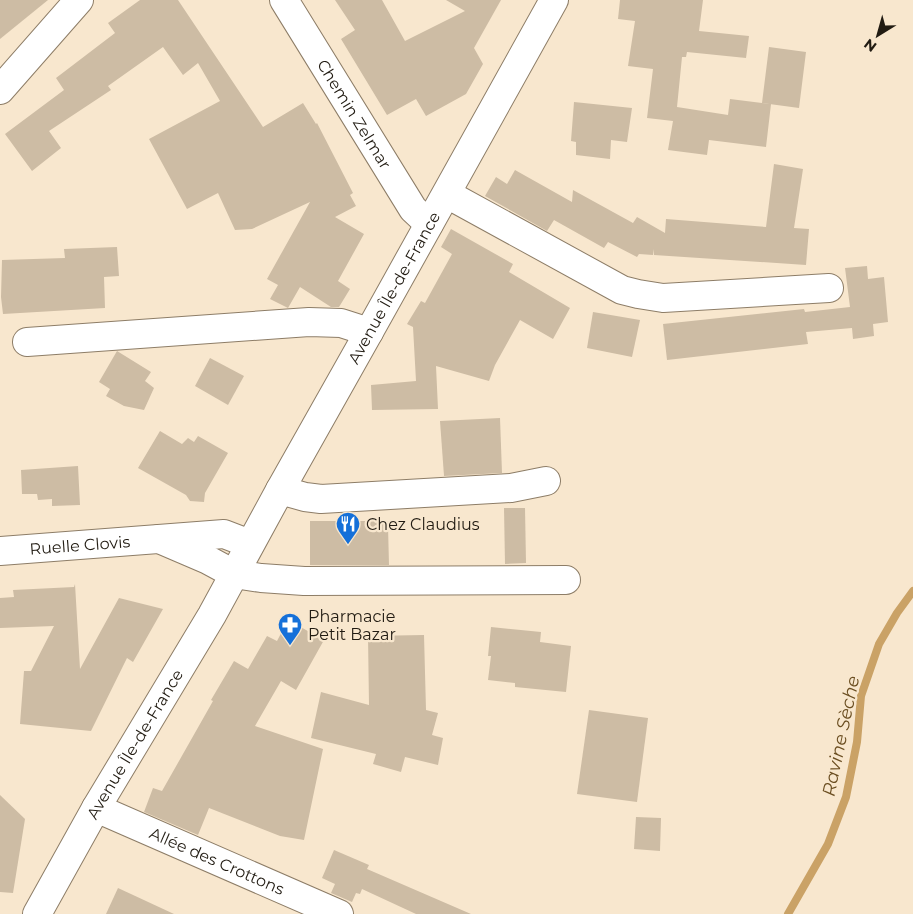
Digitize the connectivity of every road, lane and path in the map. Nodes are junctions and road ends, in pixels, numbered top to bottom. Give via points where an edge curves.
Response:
1 (79, 0) edge
2 (284, 0) edge
3 (554, 0) edge
4 (0, 90) edge
5 (447, 194) junction
6 (429, 224) junction
7 (829, 288) dead end
8 (369, 332) junction
9 (27, 342) dead end
10 (546, 481) dead end
11 (280, 490) junction
12 (159, 539) junction
13 (250, 544) junction
14 (0, 551) edge
15 (234, 574) junction
16 (566, 580) dead end
17 (96, 808) junction
18 (37, 914) edge
19 (339, 914) edge

1 - 4 street
2 - 6 street, Chemin Zelmar via 413,209
3 - 5 street, Avenue Île-de-France
5 - 6 street, Avenue Île-de-France
5 - 7 street via 622,290 638,294 663,298
6 - 8 street, Avenue Île-de-France
8 - 9 street via 341,323 309,322
8 - 11 street, Avenue Île-de-France
10 - 11 street via 511,488 321,500
11 - 13 street, Avenue Île-de-France
12 - 13 street, Ruelle Clovis via 224,534
12 - 14 street, Ruelle Clovis
12 - 15 street, Ruelle Clovis
13 - 15 street, Avenue Île-de-France
15 - 16 street via 304,581
15 - 17 street, Avenue Île-de-France
17 - 18 street, Avenue Île-de-France
17 - 19 street, Allée des Crottons

